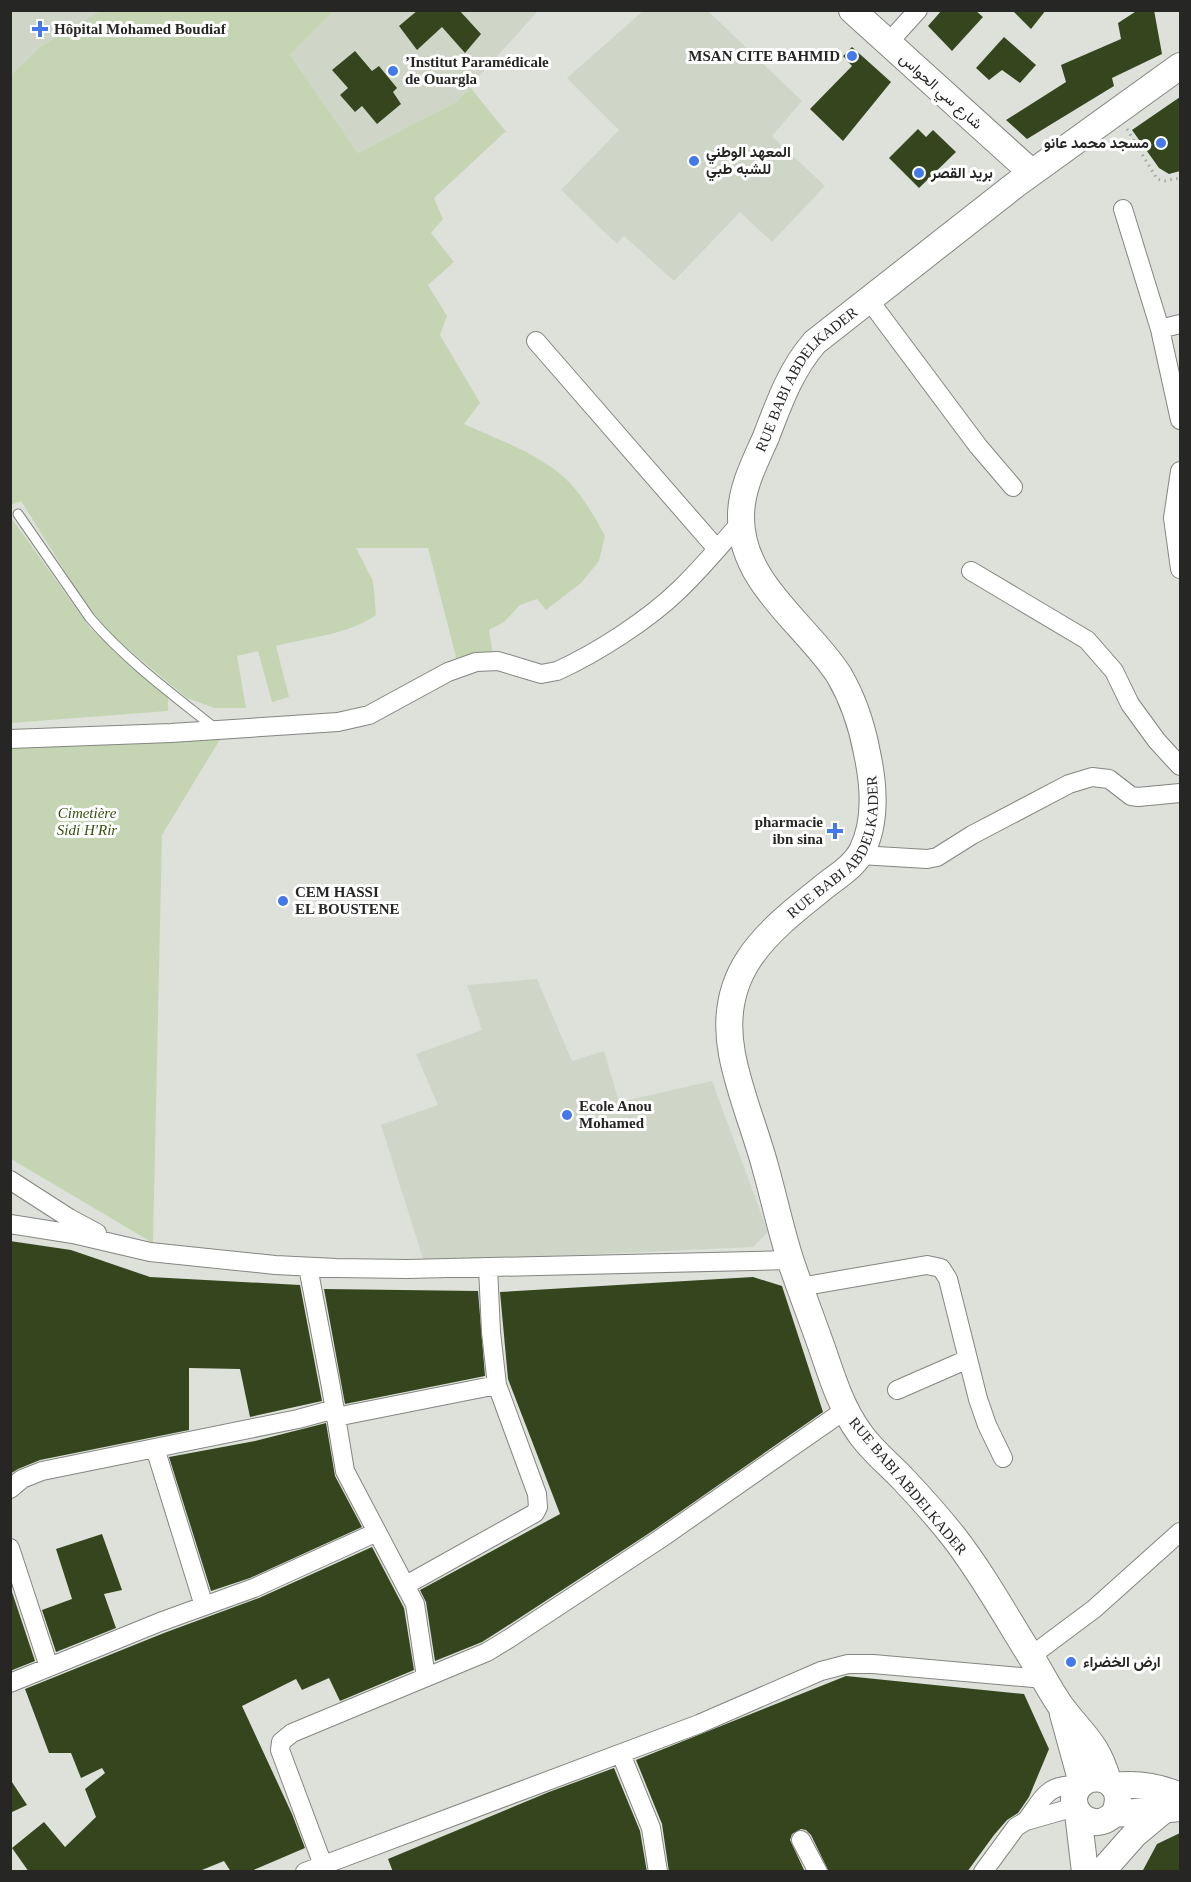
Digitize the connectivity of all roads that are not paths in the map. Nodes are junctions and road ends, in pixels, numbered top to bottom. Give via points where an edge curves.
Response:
1 (852, 10) edge
2 (918, 10) edge
3 (888, 43) junction
4 (1178, 65) edge
5 (1031, 172) junction
6 (1123, 209) dead end
7 (868, 300) junction
8 (1180, 324) edge
9 (1160, 329) junction
10 (536, 341) dead end
11 (1180, 420) edge
12 (1180, 471) edge
13 (1013, 487) dead end
14 (18, 514) dead end
15 (741, 522) junction
16 (717, 549) junction
17 (1180, 568) edge
18 (971, 571) dead end
19 (218, 731) junction
20 (10, 739) edge
21 (1180, 766) edge
22 (1180, 792) edge
23 (860, 855) junction
24 (10, 1179) edge
25 (10, 1224) edge
26 (123, 1247) junction
27 (791, 1260) junction
28 (308, 1267) junction
29 (488, 1267) junction
30 (800, 1287) junction
31 (968, 1359) junction
32 (497, 1385) junction
33 (897, 1390) dead end
34 (844, 1410) junction
35 (335, 1413) junction
36 (155, 1448) junction
37 (1003, 1458) dead end
38 (10, 1489) edge
39 (377, 1532) junction
40 (1180, 1532) edge
41 (10, 1548) edge
42 (406, 1585) junction
43 (204, 1606) junction
44 (1031, 1656) junction
45 (49, 1667) junction
46 (426, 1677) junction
47 (1044, 1679) junction
48 (10, 1683) edge
49 (1061, 1706) junction
50 (621, 1754) junction
51 (1111, 1784) junction
52 (1079, 1797) junction
53 (1175, 1804) edge
54 (1113, 1815) junction
55 (1026, 1821) junction
56 (801, 1840) dead end
57 (323, 1865) junction
58 (1097, 1871) edge
59 (305, 1872) edge
60 (658, 1872) edge
61 (818, 1872) edge
62 (983, 1872) edge

1 - 3 main road, شارع سي الحواس
2 - 3 street
3 - 5 main road, شارع سي الحواس
4 - 5 main road, RUE BABI ABDELKADER
5 - 7 main road, RUE BABI ABDELKADER
6 - 9 street
7 - 13 street
7 - 15 main road, RUE BABI ABDELKADER via 815,342 791,376 748,480
8 - 9 street
9 - 11 street
10 - 16 street
12 - 17 street via 1173,518
14 - 19 lane via 102,632
15 - 16 street
15 - 23 main road, RUE BABI ABDELKADER via 754,568 839,675 855,707 873,799 871,824
16 - 19 street via 677,592 642,620 557,671 541,674 503,662 476,662 357,718
18 - 21 street via 1087,640 1114,671 1130,704 1157,741
19 - 20 street
22 - 23 street via 1131,796 1108,779 1092,777 1070,784 937,857
23 - 27 main road, RUE BABI ABDELKADER via 768,934 749,956 732,997 732,1056
24 - 26 street
25 - 26 street
26 - 28 street
27 - 29 street
27 - 30 main road, RUE BABI ABDELKADER
28 - 29 street
28 - 35 street
29 - 32 street
30 - 31 street via 935,1265 948,1279
30 - 34 main road, RUE BABI ABDELKADER
31 - 33 street
31 - 37 street via 978,1400
32 - 35 street
32 - 42 street via 537,1494 538,1507 535,1513
34 - 44 main road, RUE BABI ABDELKADER via 957,1541
34 - 46 street via 510,1638 487,1652
35 - 36 street
35 - 39 street via 345,1470
36 - 38 street via 42,1471
36 - 43 street
39 - 42 street
39 - 43 street via 254,1588
40 - 44 street via 1094,1610
41 - 45 street
42 - 46 street via 415,1604
43 - 45 street
44 - 47 main road, RUE BABI ABDELKADER
45 - 48 street
46 - 57 street via 312,1723 281,1742 280,1750
47 - 49 main road, RUE BABI ABDELKADER
47 - 50 street via 848,1664 821,1671
49 - 51 main road via 1096,1749
49 - 52 main road
50 - 57 street
50 - 60 street via 651,1828
51 - 52 main road via 1095,1778
51 - 53 main road via 1163,1789
51 - 54 main road via 1119,1800
52 - 54 main road via 1084,1819 1098,1822
52 - 55 street
52 - 55 street via 1064,1785 1052,1789
52 - 58 main road
53 - 54 main road
53 - 58 main road
54 - 58 main road via 1110,1843
55 - 62 street via 1007,1836
56 - 61 street
57 - 59 street

